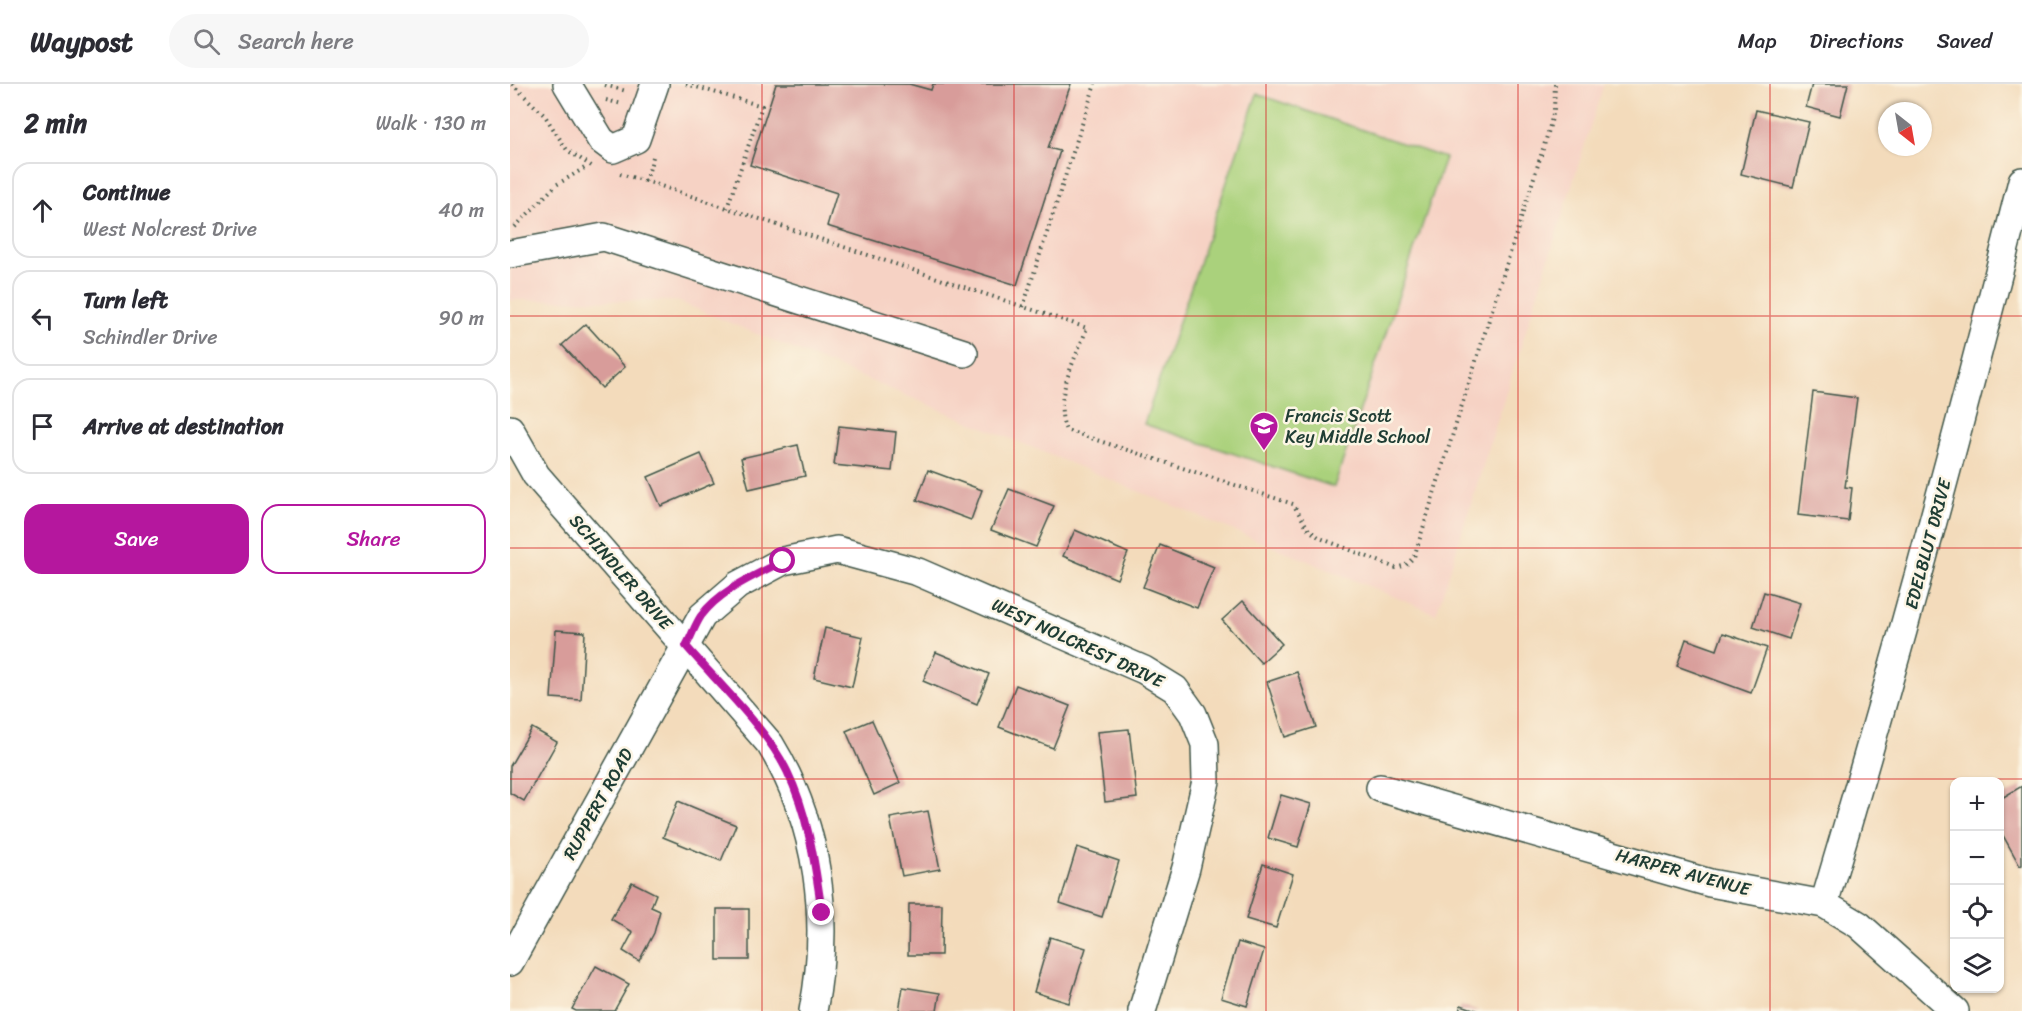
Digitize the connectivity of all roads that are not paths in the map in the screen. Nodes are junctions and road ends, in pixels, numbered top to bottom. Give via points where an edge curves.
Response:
1 (567, 84) edge
2 (655, 84) edge
3 (2022, 181) edge
4 (510, 254) edge
5 (964, 353) dead end
6 (510, 429) edge
7 (686, 646) junction
8 (1380, 788) dead end
9 (1824, 904) junction
10 (510, 962) edge
11 (813, 1011) edge
12 (1142, 1011) edge
13 (1955, 1011) edge

1 - 2 street via 601,140 614,149 636,140
3 - 9 street, EDELBLUT DRIVE via 1938,512
4 - 5 street via 604,237
6 - 7 street, SCHINDLER DRIVE via 536,475
7 - 10 street, RUPPERT ROAD
7 - 11 street, SCHINDLER DRIVE via 770,744 787,772 810,833 822,913 820,975
7 - 12 street, WEST NOLCREST DRIVE via 702,616 738,585 783,561 837,550 918,572 1144,670 1175,689 1193,714 1205,744 1206,781 1185,868
8 - 9 street, HARPER AVENUE via 1710,883
9 - 13 street, HARPER AVENUE via 1858,925

